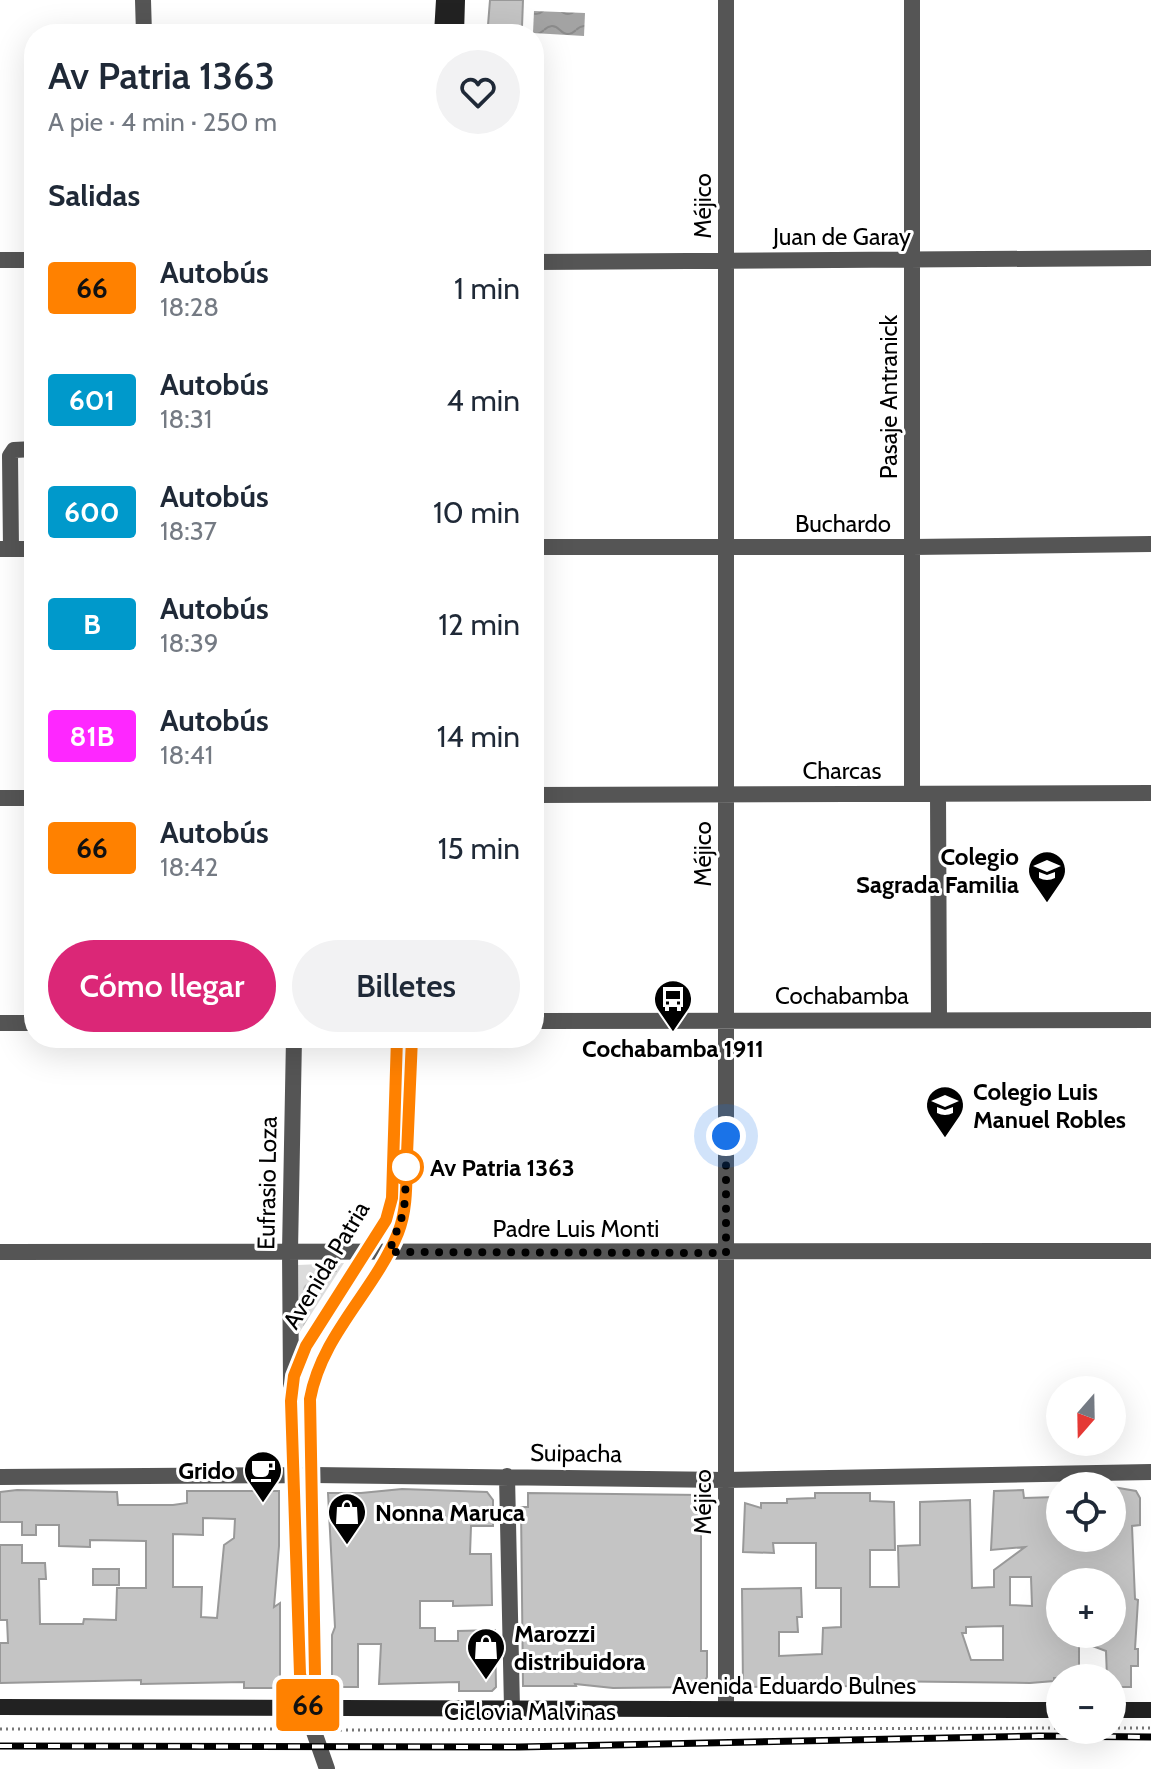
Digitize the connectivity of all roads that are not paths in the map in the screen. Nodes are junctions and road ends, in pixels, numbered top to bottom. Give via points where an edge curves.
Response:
1 (143, 0) edge
2 (444, 0) edge
3 (457, 0) edge
4 (726, 0) edge
5 (912, 0) edge
6 (144, 24) edge
7 (443, 24) edge
8 (456, 24) edge
9 (1151, 258) edge
10 (912, 259) junction
11 (0, 260) edge
12 (24, 260) edge
13 (726, 261) junction
14 (544, 262) edge
15 (24, 450) edge
16 (1151, 544) edge
17 (726, 546) junction
18 (544, 547) edge
19 (912, 547) junction
20 (6, 549) edge
21 (1151, 793) edge
22 (912, 794) junction
23 (938, 794) junction
24 (544, 795) edge
25 (726, 795) junction
26 (0, 798) edge
27 (24, 798) edge
28 (939, 1018) junction
29 (726, 1019) junction
30 (1151, 1020) edge
31 (544, 1021) edge
32 (0, 1023) edge
33 (24, 1023) edge
34 (294, 1048) edge
35 (397, 1048) edge
36 (412, 1048) edge
37 (290, 1251) junction
38 (1151, 1251) edge
39 (0, 1252) edge
40 (366, 1252) junction
41 (389, 1252) junction
42 (726, 1253) junction
43 (291, 1328) junction
44 (309, 1341) junction
45 (328, 1346) junction
46 (291, 1401) junction
47 (1151, 1472) edge
48 (294, 1475) junction
49 (313, 1475) junction
50 (507, 1476) junction
51 (0, 1477) edge
52 (726, 1480) junction
53 (309, 1706) junction
54 (0, 1707) edge
55 (512, 1708) junction
56 (726, 1709) junction
57 (1046, 1710) edge
58 (1126, 1710) edge
59 (1151, 1710) edge
60 (327, 1769) edge

1 - 6 street
2 - 7 main road
3 - 8 main road
4 - 13 street, Méjico
5 - 10 street, Pasaje Antranick
9 - 10 street, Juan de Garay
10 - 13 street, Juan de Garay
10 - 19 street, Pasaje Antranick
11 - 12 street
13 - 14 street, Juan de Garay
13 - 17 street, Méjico
15 - 20 street via 10,456
16 - 19 street, Buchardo
17 - 18 street, Buchardo
17 - 19 street, Buchardo
17 - 25 street, Méjico
19 - 22 street, Pasaje Antranick
21 - 23 street, Charcas
22 - 23 street, Charcas
22 - 25 street, Charcas
23 - 28 street
24 - 25 street, Charcas
25 - 29 street, Méjico
26 - 27 street
28 - 29 street, Cochabamba
28 - 30 street, Cochabamba
29 - 31 street, Cochabamba
29 - 42 street, Méjico
32 - 33 street
34 - 37 street, Eufrasio Loza
35 - 40 main road, Avenida Patria via 392,1198 386,1220
36 - 41 main road, Avenida Patria via 404,1211
37 - 39 street, Padre Luis Monti
37 - 40 street, Padre Luis Monti
37 - 43 street, Eufrasio Loza
38 - 42 street, Padre Luis Monti
40 - 41 street, Padre Luis Monti
40 - 44 main road, Avenida Patria
41 - 42 street, Padre Luis Monti
41 - 45 main road, Avenida Patria
42 - 52 street, Méjico
43 - 44 street
43 - 46 street, Eufrasio Loza
44 - 45 street
44 - 46 main road, Avenida Patria via 299,1360
45 - 49 main road, Avenida Patria via 310,1399
46 - 48 main road, Avenida Patria
47 - 52 street, Suipacha
48 - 49 street, Suipacha
48 - 51 street, Suipacha
48 - 53 main road, Avenida Patria via 300,1674
49 - 50 street, Suipacha
49 - 53 main road, Avenida Patria via 315,1675
50 - 52 street, Suipacha
50 - 55 street
52 - 56 street, Méjico
53 - 54 main road, Avenida Eduardo Bulnes
53 - 55 main road, Avenida Eduardo Bulnes
53 - 60 street, Avenida Patria
55 - 56 main road, Avenida Eduardo Bulnes
56 - 57 main road, Avenida Eduardo Bulnes
58 - 59 main road

